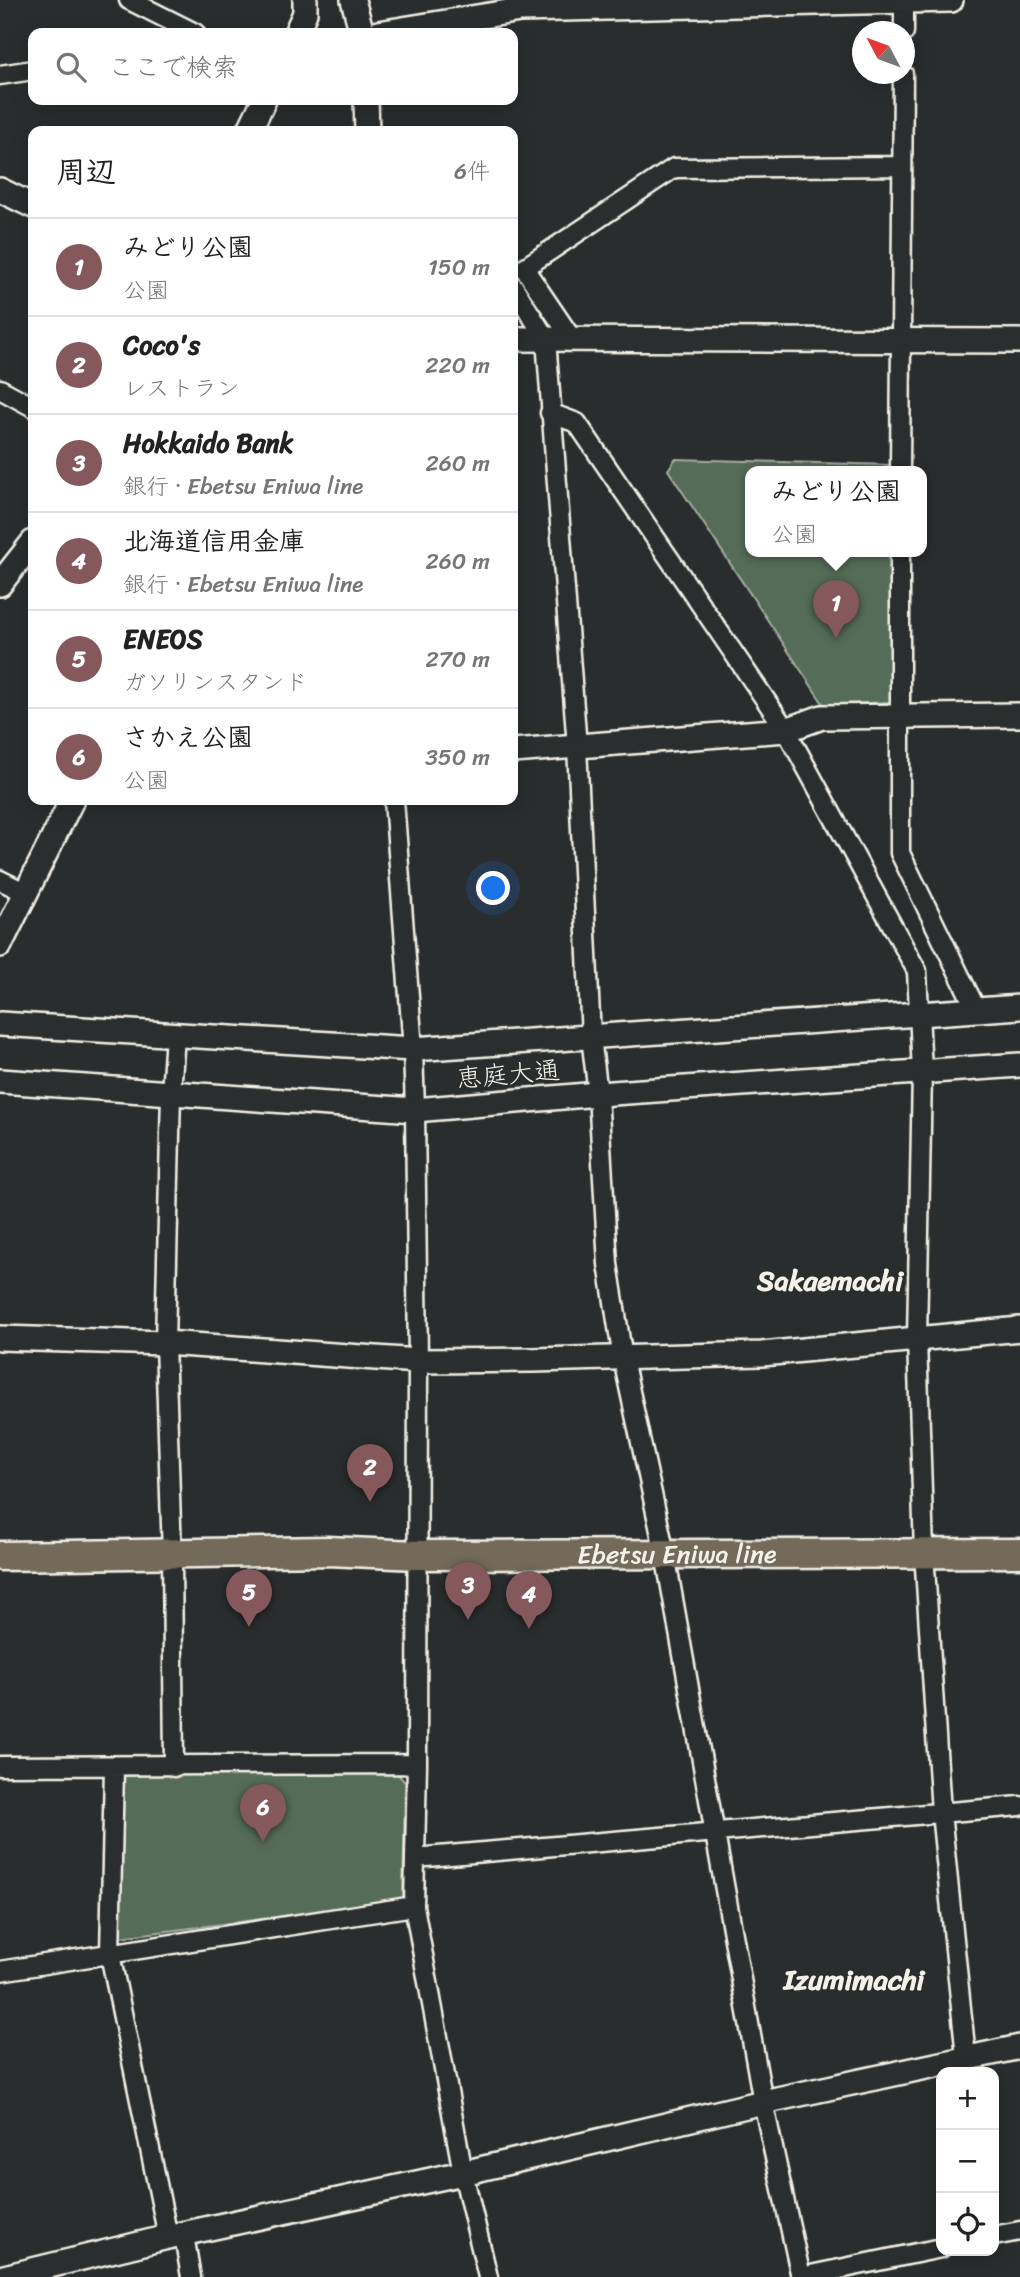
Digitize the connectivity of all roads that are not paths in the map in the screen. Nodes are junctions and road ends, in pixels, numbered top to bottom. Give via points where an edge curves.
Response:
1 (129, 0) edge
2 (305, 0) edge
3 (352, 0) edge
4 (951, 0) edge
5 (765, 1) edge
6 (904, 1) edge
7 (904, 21) edge
8 (185, 28) edge
9 (298, 28) edge
10 (360, 28) edge
11 (410, 28) edge
12 (28, 71) edge
13 (0, 75) edge
14 (903, 84) edge
15 (261, 105) edge
16 (366, 105) edge
17 (251, 126) edge
18 (367, 126) edge
19 (901, 166) junction
20 (0, 190) edge
21 (28, 204) edge
22 (518, 294) edge
23 (518, 339) edge
24 (546, 339) junction
25 (572, 339) junction
26 (1020, 341) edge
27 (901, 342) junction
28 (0, 389) edge
29 (28, 404) edge
30 (550, 413) junction
31 (900, 466) edge
32 (28, 548) edge
33 (900, 557) edge
34 (0, 584) edge
35 (1020, 715) edge
36 (900, 718) junction
37 (786, 730) junction
38 (577, 747) junction
39 (518, 751) edge
40 (70, 805) edge
41 (394, 805) edge
42 (0, 880) edge
43 (26, 892) junction
44 (0, 944) edge
45 (1020, 1007) edge
46 (976, 1009) junction
47 (921, 1014) junction
48 (0, 1024) edge
49 (175, 1036) junction
50 (591, 1037) junction
51 (413, 1049) junction
52 (1020, 1065) edge
53 (922, 1072) junction
54 (0, 1081) edge
55 (171, 1093) junction
56 (598, 1094) junction
57 (415, 1110) junction
58 (1020, 1329) edge
59 (0, 1338) edge
60 (917, 1339) junction
61 (165, 1343) junction
62 (623, 1360) junction
63 (418, 1361) junction
64 (924, 1552) junction
65 (1020, 1553) edge
66 (665, 1554) junction
67 (172, 1555) junction
68 (417, 1555) junction
69 (0, 1556) edge
70 (416, 1764) junction
71 (0, 1766) edge
72 (114, 1767) junction
73 (174, 1767) junction
74 (1020, 1806) edge
75 (940, 1812) junction
76 (713, 1832) junction
77 (415, 1858) junction
78 (414, 1906) junction
79 (110, 1954) junction
80 (0, 1971) edge
81 (1020, 2047) edge
82 (966, 2057) junction
83 (763, 2102) junction
84 (463, 2173) junction
85 (1020, 2231) edge
86 (999, 2235) edge
87 (176, 2236) junction
88 (936, 2249) edge
89 (4, 2277) edge
90 (191, 2277) edge
91 (488, 2277) edge

1 - 8 street
2 - 9 street
3 - 10 street
4 - 6 street
5 - 6 street
5 - 11 street via 520,10
6 - 7 street
12 - 13 street
14 - 19 street
15 - 17 street
16 - 18 street
19 - 25 street via 674,168 524,268
19 - 27 street
20 - 21 street
22 - 24 street
23 - 24 street
24 - 25 street
24 - 30 street
25 - 27 street
26 - 27 street
27 - 31 street
28 - 29 street
30 - 37 street via 577,423
30 - 38 street
32 - 34 street
33 - 36 street
35 - 36 street
36 - 37 street via 822,717
36 - 46 street via 900,853
37 - 38 street
37 - 47 street via 917,971
38 - 39 street
38 - 50 street
40 - 43 street
41 - 51 street
42 - 43 street
43 - 44 street
45 - 46 street, 恵庭大通
46 - 47 street, 恵庭大通
47 - 50 street, 恵庭大通
47 - 53 street
48 - 49 street, 恵庭大通
49 - 51 street, 恵庭大通
49 - 55 street
50 - 51 street, 恵庭大通
50 - 56 street
51 - 57 street
52 - 53 street, 恵庭大通
53 - 56 street, 恵庭大通
53 - 60 street
54 - 55 street, 恵庭大通
55 - 57 street, 恵庭大通
55 - 61 street
56 - 57 street, 恵庭大通
56 - 62 street via 608,1264
57 - 63 street
58 - 60 street
59 - 61 street
60 - 62 street via 762,1354
60 - 64 street
61 - 63 street
61 - 67 street
62 - 63 street
62 - 66 street
63 - 68 street
64 - 65 main road, Ebetsu Eniwa line
64 - 66 main road, Ebetsu Eniwa line
64 - 75 street
66 - 68 main road, Ebetsu Eniwa line
66 - 76 street
67 - 68 main road, Ebetsu Eniwa line via 328,1551
67 - 69 main road, Ebetsu Eniwa line
67 - 73 street
68 - 70 street
70 - 73 street
70 - 77 street
71 - 72 street
72 - 73 street
72 - 79 street
74 - 75 street
75 - 76 street
75 - 82 street
76 - 77 street
76 - 83 street
77 - 78 street
78 - 79 street
78 - 84 street
79 - 80 street
79 - 87 street
81 - 82 street
82 - 83 street
83 - 84 street
83 - 88 street via 801,2277
84 - 87 street
84 - 91 street
85 - 86 street
87 - 89 street
87 - 90 street

